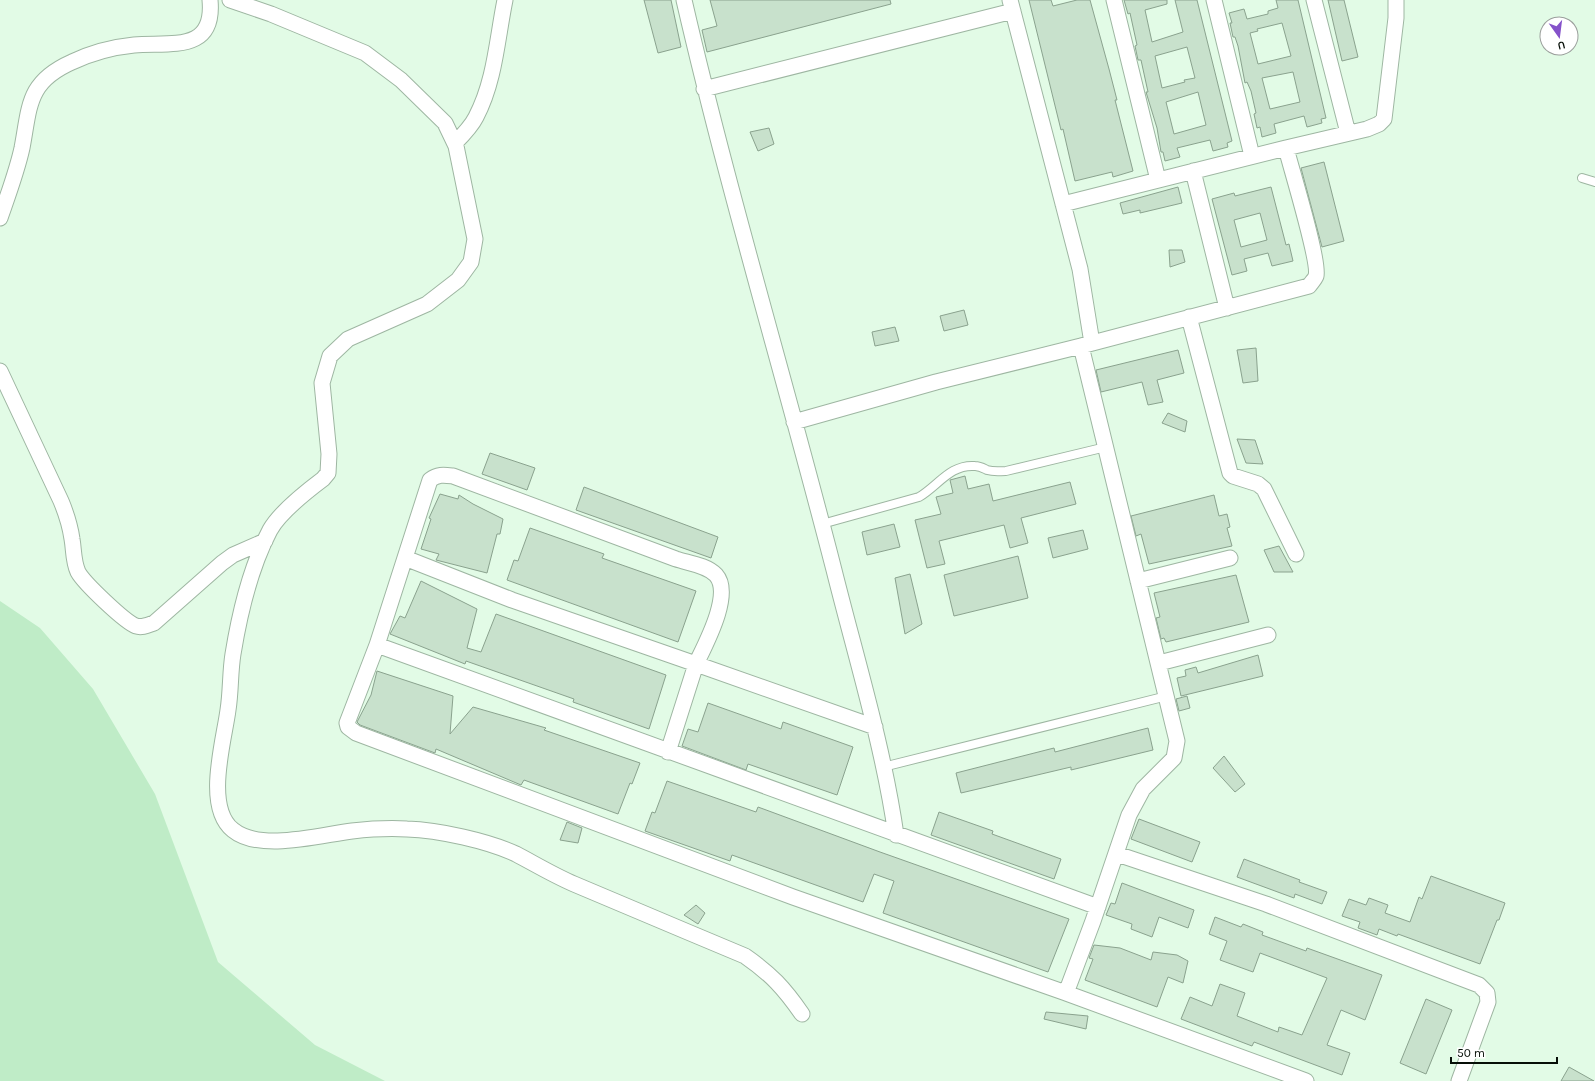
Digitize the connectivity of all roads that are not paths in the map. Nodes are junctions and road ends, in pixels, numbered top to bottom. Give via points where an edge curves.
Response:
1 (210, 0) edge
2 (230, 0) edge
3 (506, 0) edge
4 (684, 0) edge
5 (1114, 0) edge
6 (1214, 0) edge
7 (1314, 0) edge
8 (1396, 0) edge
9 (1012, 6) edge
10 (704, 89) junction
11 (1348, 133) junction
12 (455, 143) junction
13 (1286, 148) junction
14 (1252, 156) junction
15 (1193, 171) junction
16 (1582, 178) dead end
17 (1158, 180) junction
18 (1595, 182) edge
19 (1063, 204) junction
20 (0, 218) edge
21 (1227, 308) junction
22 (1190, 318) junction
23 (1087, 344) junction
24 (0, 371) edge
25 (794, 422) junction
26 (1106, 448) junction
27 (822, 524) junction
28 (265, 540) junction
29 (1296, 554) dead end
30 (405, 558) junction
31 (1230, 558) dead end
32 (1138, 581) junction
33 (1268, 635) dead end
34 (377, 645) junction
35 (1159, 663) junction
36 (696, 664) junction
37 (1166, 696) junction
38 (875, 727) junction
39 (668, 752) junction
40 (883, 767) junction
41 (896, 835) junction
42 (1117, 854) junction
43 (1098, 907) junction
44 (1066, 993) junction
45 (802, 1014) dead end
46 (1306, 1081) edge
47 (1459, 1081) edge

1 - 20 street via 210,21 198,38 179,43 110,49 72,62 50,75 37,89 28,109 22,148
2 - 12 street via 365,53 401,80 445,123
3 - 12 street via 495,61 477,116
4 - 10 street
5 - 17 street
6 - 14 street
7 - 11 street
8 - 11 street via 1384,119 1367,129
9 - 10 street
9 - 19 street
10 - 25 street
11 - 13 street
12 - 28 street via 475,238 471,262 458,280 427,304 348,339 330,356 322,383 329,454 328,472 324,479 272,526
13 - 14 street
13 - 21 street via 1313,249 1316,276 1309,286
14 - 15 street
15 - 17 street
15 - 21 street
16 - 18 lane
17 - 19 street
19 - 23 street via 1080,269
21 - 22 street
22 - 23 street
22 - 29 street via 1230,473 1264,489
23 - 25 street via 936,382
23 - 26 street
24 - 28 street via 61,500 69,522 78,572 131,623 141,627 154,623 222,563
25 - 27 street
26 - 27 lane via 1006,471 994,472 975,466 960,467 949,472 927,493 919,497
26 - 32 street
27 - 38 street
28 - 45 street via 247,588 233,655 229,709 217,785 225,821 234,831 248,837 274,842 379,829 409,829 465,838 514,854 574,884 745,956 770,974 788,993
30 - 34 street
30 - 36 street via 512,600
30 - 36 street via 430,480 435,476 453,476 676,560 710,570 720,581 722,591 714,624
31 - 32 street
32 - 35 street
33 - 35 street
34 - 39 street
34 - 44 street via 348,718 348,727 356,733 793,897
35 - 37 street
36 - 38 street
36 - 39 street
37 - 40 lane
37 - 42 street via 1178,741 1177,749 1174,758 1136,801
38 - 40 street
39 - 41 street
40 - 41 street
41 - 43 street
42 - 43 street
42 - 47 street via 1266,904 1479,985 1487,993 1488,1002
43 - 44 street
44 - 46 street

